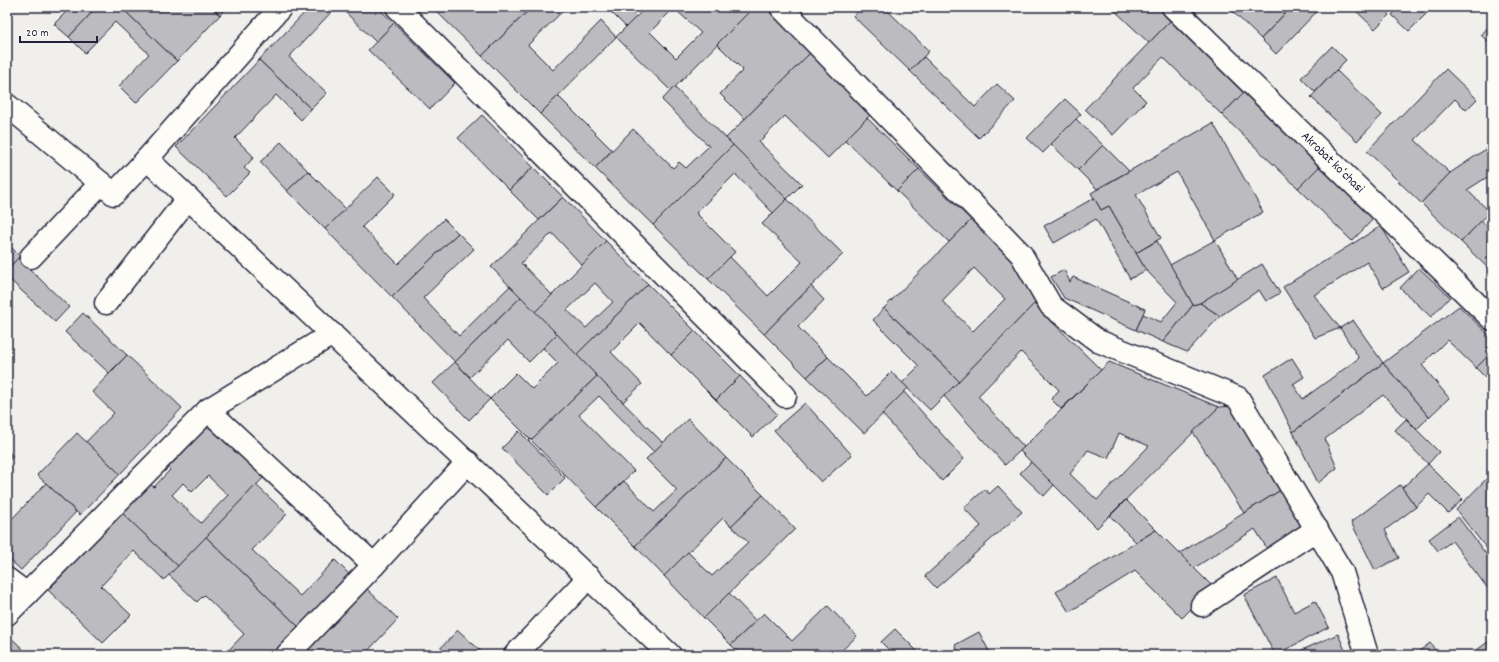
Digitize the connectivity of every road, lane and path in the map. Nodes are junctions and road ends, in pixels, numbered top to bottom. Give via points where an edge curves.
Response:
1 (281, 7) edge
2 (397, 7) edge
3 (781, 7) edge
4 (1173, 7) edge
5 (7, 105) edge
6 (147, 159) junction
7 (101, 183) junction
8 (188, 198) junction
9 (31, 257) dead end
10 (106, 303) dead end
11 (1492, 319) edge
12 (332, 334) junction
13 (785, 396) dead end
14 (208, 410) junction
15 (468, 462) junction
16 (1317, 529) junction
17 (374, 565) junction
18 (589, 577) junction
19 (7, 579) edge
20 (26, 594) junction
21 (1202, 605) dead end
22 (7, 614) edge
23 (287, 655) edge
24 (515, 655) edge
25 (670, 655) edge
26 (1367, 655) edge

1 - 6 street
2 - 13 street
3 - 16 street via 1022,254 1051,306 1098,341 1238,398
4 - 11 street, Akrobat koʻchasi
5 - 7 street
6 - 7 street via 114,194
6 - 8 street
7 - 9 street
8 - 10 street
8 - 12 street
12 - 14 street
12 - 15 street
14 - 17 street
14 - 20 street
15 - 17 street
15 - 18 street
16 - 21 street
16 - 26 street via 1342,572
17 - 23 street
18 - 24 street
18 - 25 street
19 - 20 street
20 - 22 street

